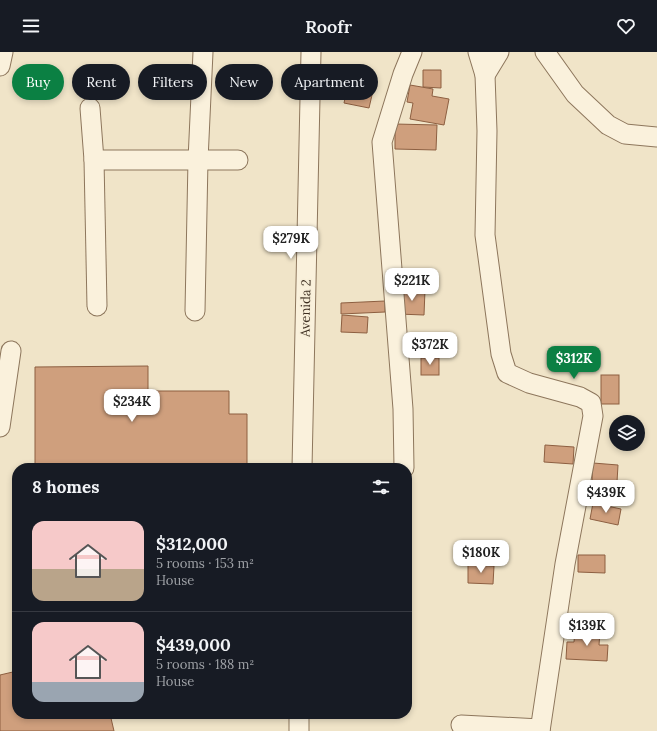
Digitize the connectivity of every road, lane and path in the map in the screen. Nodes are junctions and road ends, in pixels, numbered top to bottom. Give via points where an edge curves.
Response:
1 (3, 52) edge
2 (203, 52) edge
3 (311, 52) edge
4 (412, 52) edge
5 (478, 52) edge
6 (499, 52) edge
7 (545, 52) edge
8 (0, 66) edge
9 (485, 74) junction
10 (90, 108) dead end
11 (657, 137) edge
12 (94, 160) junction
13 (198, 160) junction
14 (238, 160) dead end
15 (97, 306) dead end
16 (195, 311) dead end
17 (11, 351) dead end
18 (0, 427) edge
19 (302, 463) edge
20 (404, 463) edge
21 (299, 719) edge
22 (461, 725) dead end
23 (540, 730) edge
24 (299, 731) edge

1 - 8 street
2 - 13 street
3 - 19 street, Avenida 2
4 - 20 street via 382,142 403,409
5 - 9 street
6 - 9 street
7 - 11 street via 575,94 608,125 625,134
9 - 23 street via 485,235 500,354 507,373 529,383 580,397 591,403 593,416 565,564
10 - 12 street
12 - 13 street
12 - 15 street
13 - 14 street
13 - 16 street
17 - 18 street
21 - 24 street
22 - 23 street

